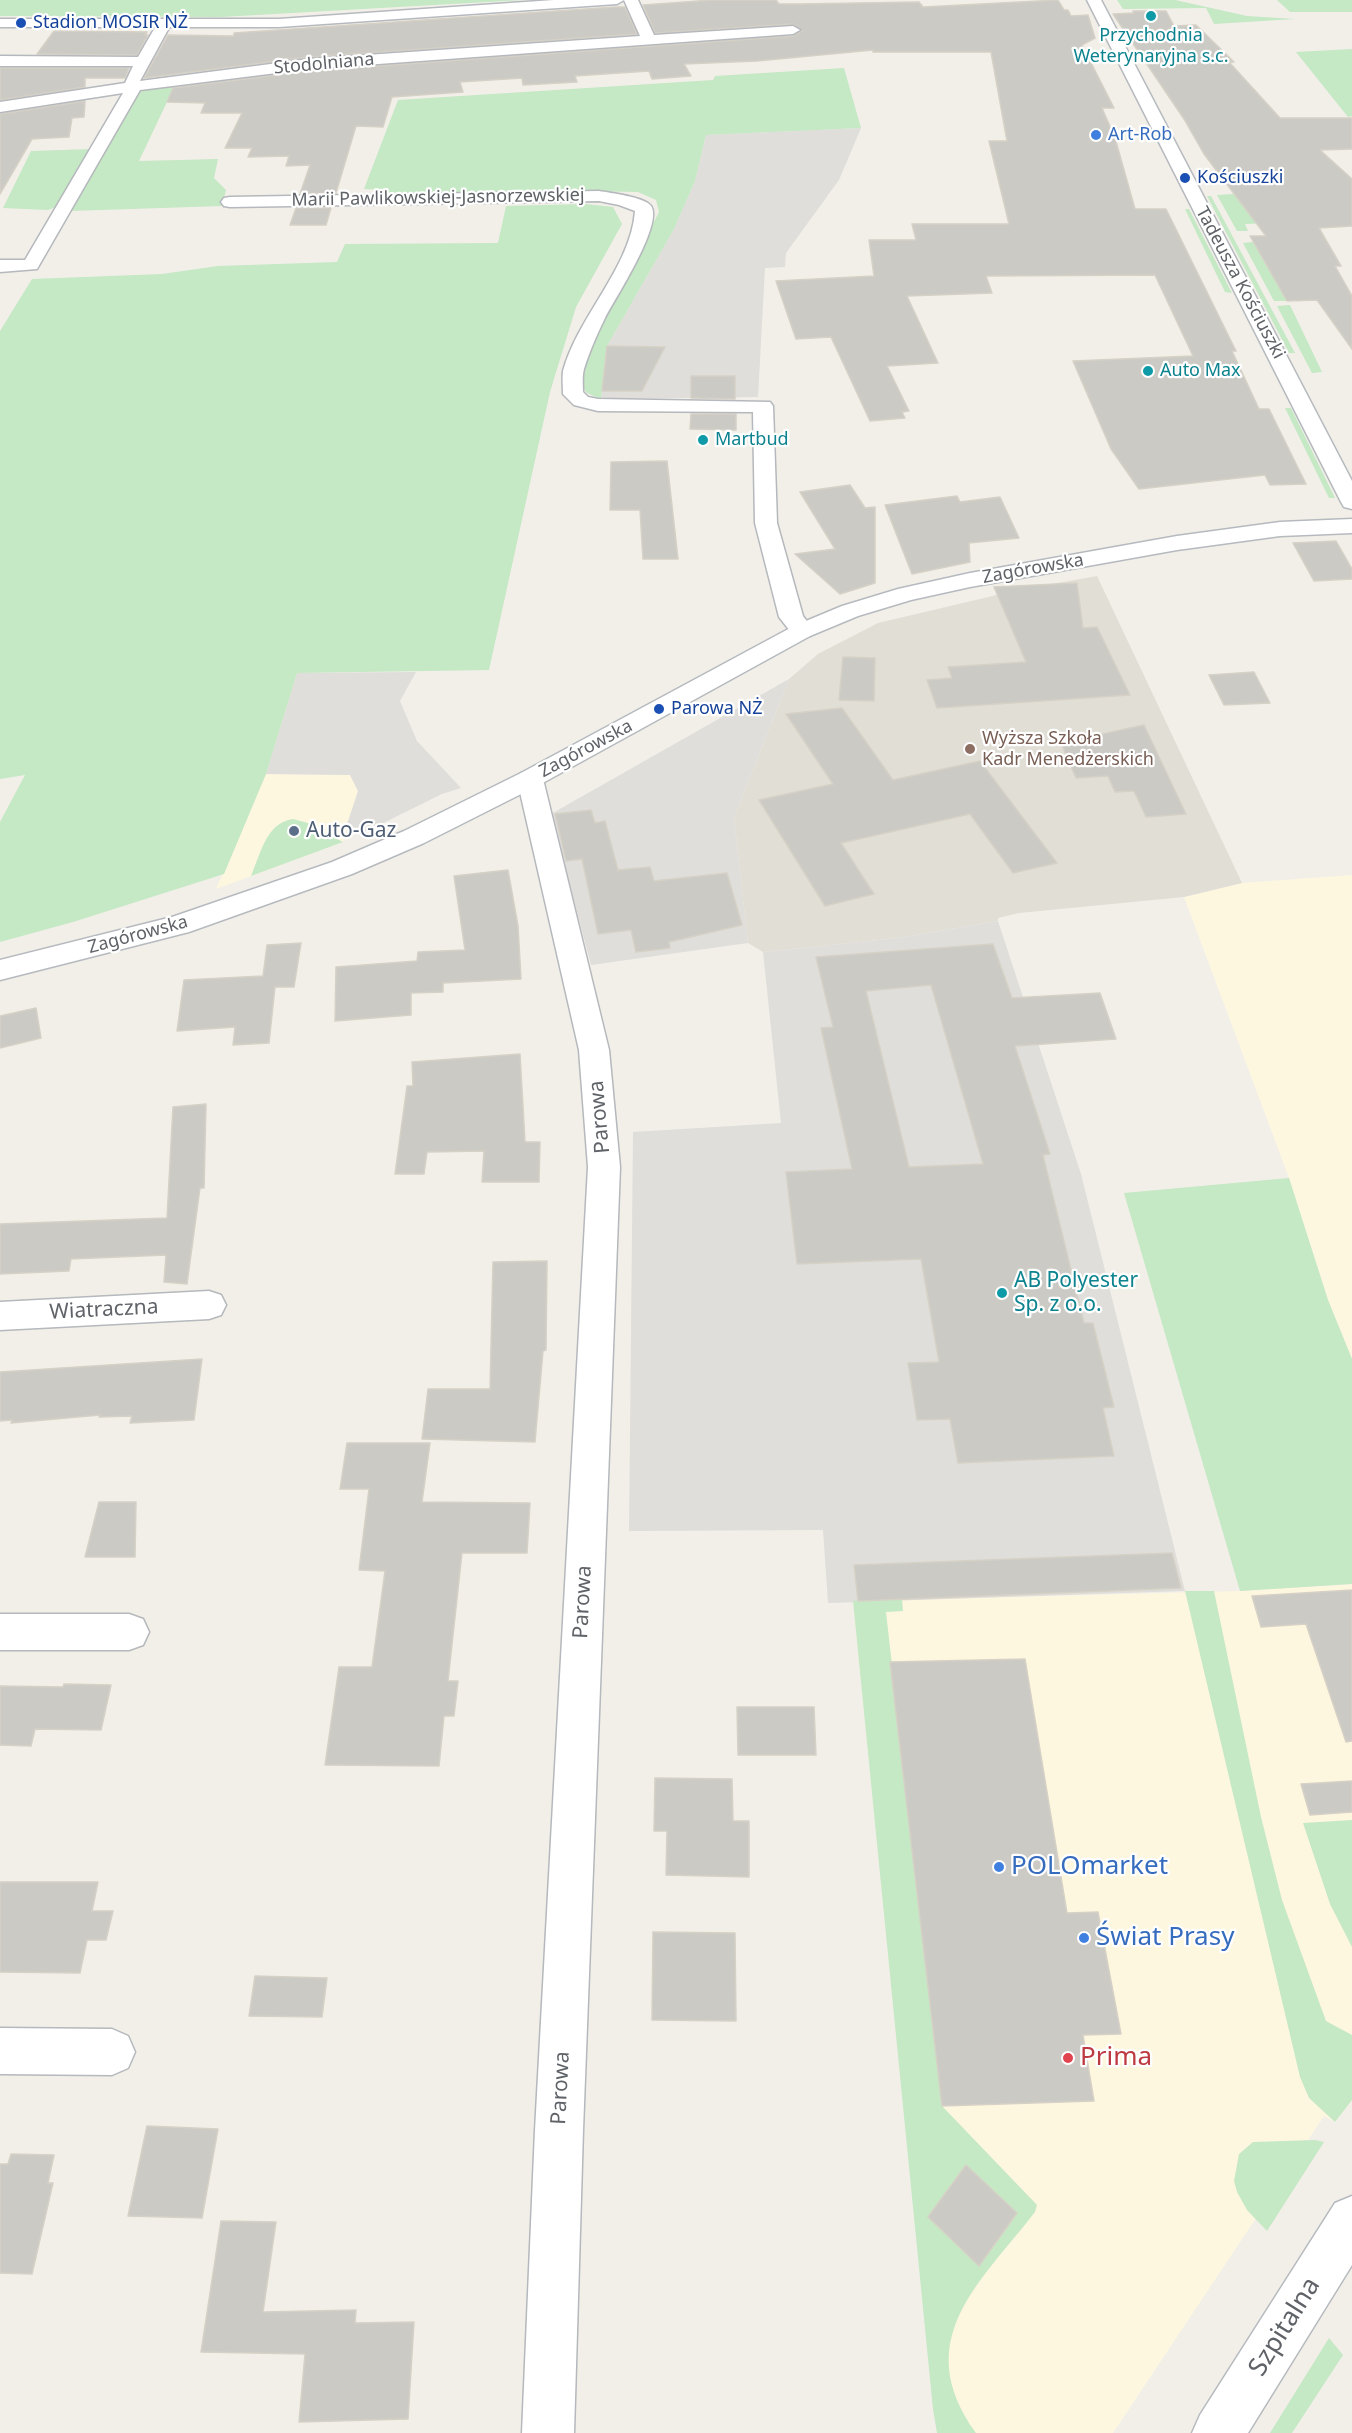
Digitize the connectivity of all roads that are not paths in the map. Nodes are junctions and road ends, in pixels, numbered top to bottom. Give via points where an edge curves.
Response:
1 (617, 0) edge
2 (631, 0) edge
3 (1094, 0) edge
4 (0, 23) edge
5 (164, 24) junction
6 (793, 30) dead end
7 (650, 41) junction
8 (0, 61) edge
9 (143, 62) junction
10 (130, 87) junction
11 (0, 107) edge
12 (230, 202) dead end
13 (0, 266) edge
14 (1352, 502) edge
15 (1352, 526) edge
16 (802, 631) junction
17 (530, 779) junction
18 (0, 970) edge
19 (209, 1305) dead end
20 (0, 1316) edge
21 (0, 1632) edge
22 (129, 1632) dead end
23 (0, 2051) edge
24 (112, 2052) dead end
25 (1352, 2220) edge
26 (548, 2433) edge
27 (1218, 2433) edge

1 - 5 street via 279,23
2 - 7 street
3 - 14 street, Tadeusza Kościuszki
4 - 5 street
5 - 9 street
6 - 7 street, Stodolniana
7 - 10 street, Stodolniana via 309,64
8 - 9 street
9 - 10 street
10 - 11 street, Stodolniana
10 - 13 street via 132,92 31,265
12 - 16 street, Marii Pawlikowskiej-Jasnorzewskiej via 599,196 644,208 643,225 632,256 595,319 573,372 573,394 581,401 598,405 763,406 766,523 791,617
15 - 16 street, Zagórowska via 1243,534 970,580 879,602
16 - 17 street, Zagórowska
17 - 18 street, Zagórowska via 414,837 291,888 179,925
17 - 26 street, Parowa via 594,1050 604,1167
19 - 20 street, Wiatraczna
21 - 22 street
23 - 24 street
25 - 27 street, Szpitalna

